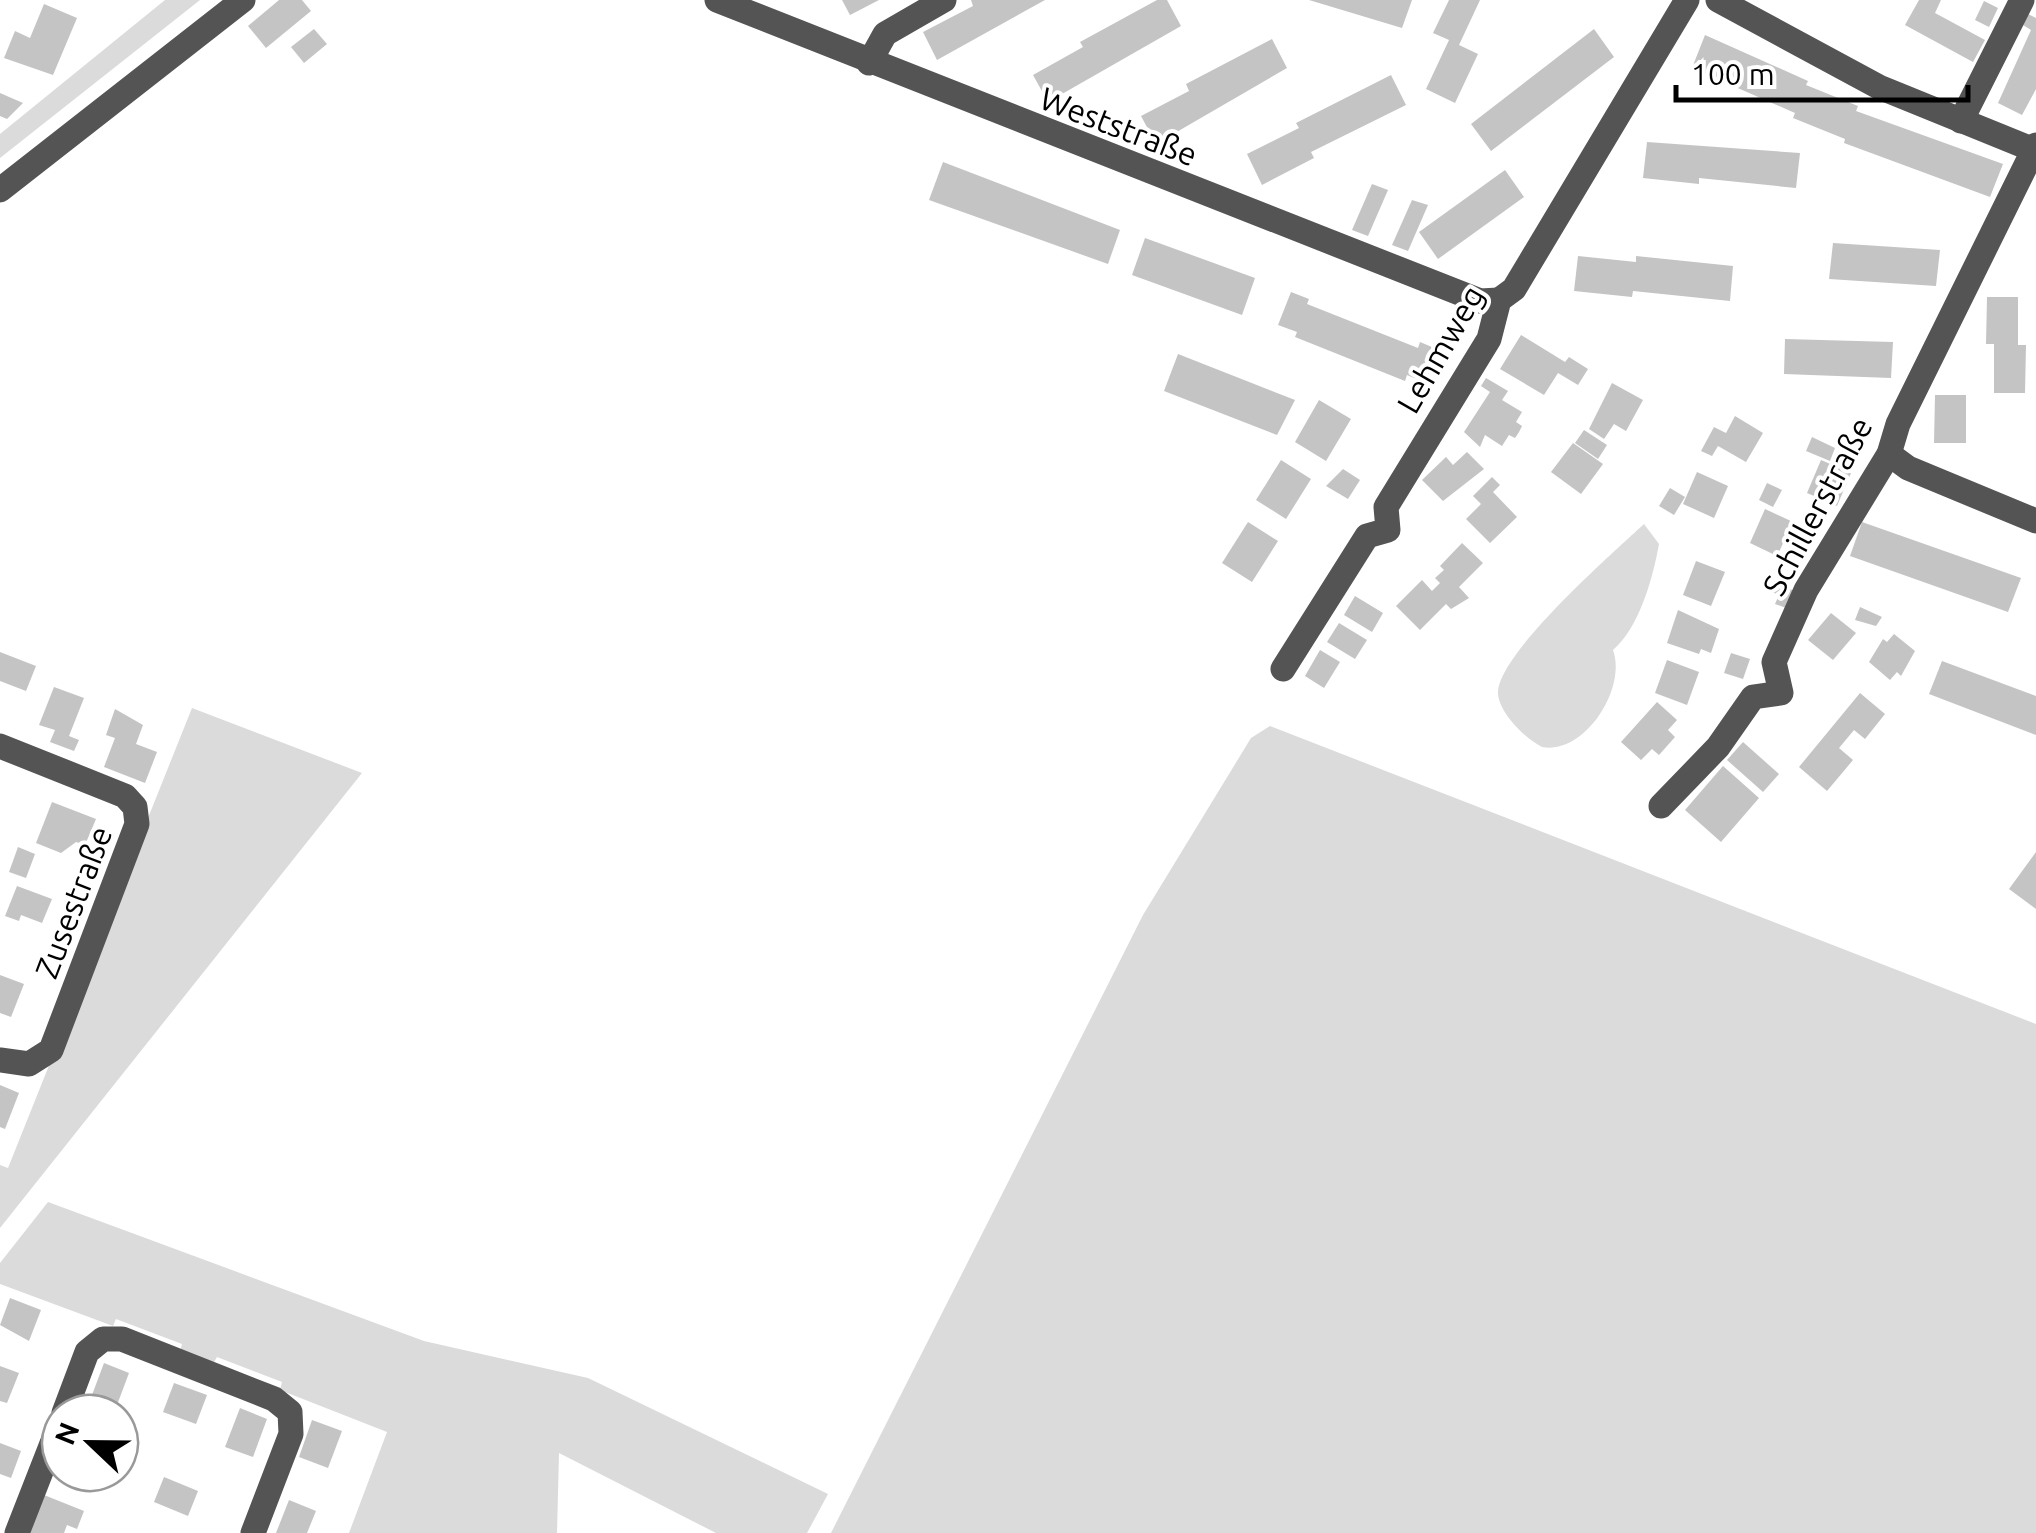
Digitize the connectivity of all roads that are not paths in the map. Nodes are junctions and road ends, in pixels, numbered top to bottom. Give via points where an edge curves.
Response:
1 (243, 0) edge
2 (717, 0) edge
3 (944, 0) edge
4 (1687, 0) edge
5 (1718, 0) edge
6 (2022, 0) edge
7 (770, 10) edge
8 (869, 63) junction
9 (1962, 121) junction
10 (2035, 148) edge
11 (0, 190) edge
12 (1499, 300) junction
13 (1889, 454) junction
14 (2036, 522) edge
15 (1283, 669) dead end
16 (0, 746) edge
17 (1661, 806) dead end
18 (0, 1060) edge
19 (72, 1393) edge
20 (40, 1474) edge
21 (17, 1533) edge
22 (253, 1533) edge

1 - 11 street
2 - 7 street, Weststraße
3 - 8 street via 885,34
4 - 12 street, Lehmweg via 1514,289
5 - 9 street via 1879,87
6 - 9 street
7 - 8 street, Weststraße
8 - 12 street, Weststraße via 1480,301
9 - 10 street
10 - 13 street, Schillerstraße
12 - 15 street, Lehmweg via 1489,340 1386,507 1388,530 1368,536
13 - 14 street
13 - 17 street, Schillerstraße via 1806,590 1774,662 1781,693 1753,697
16 - 18 street, Zusestraße via 125,796 137,824 51,1050 30,1064
19 - 22 street via 87,1352 102,1339 122,1339 274,1399 290,1412 291,1434
20 - 21 street

